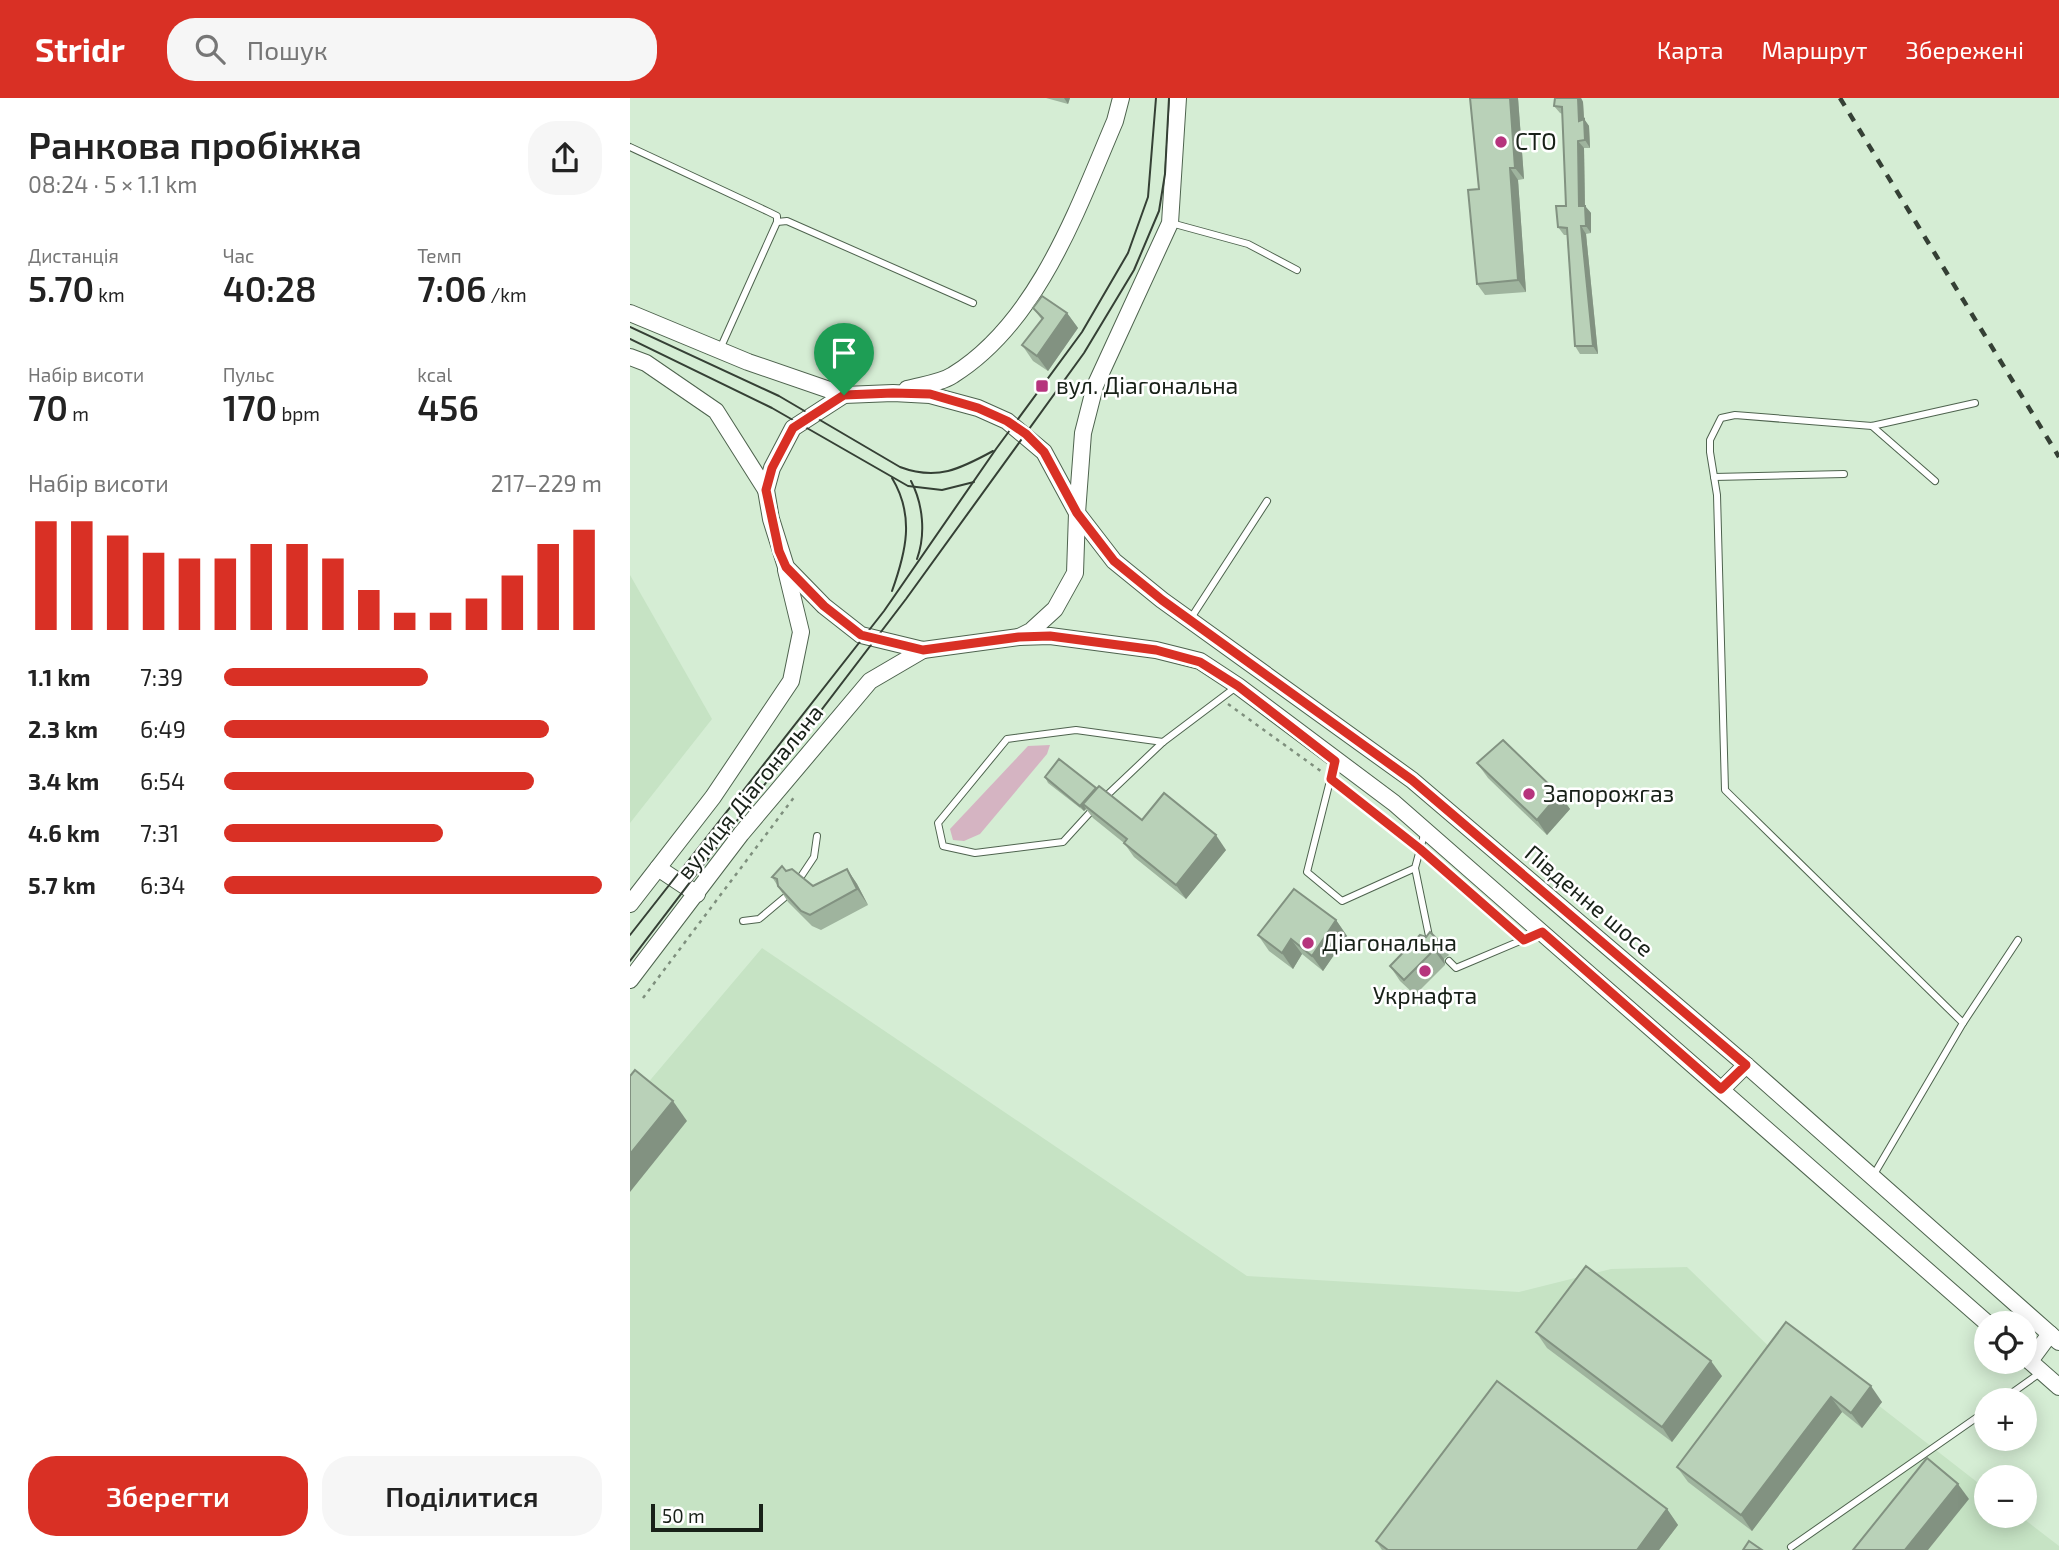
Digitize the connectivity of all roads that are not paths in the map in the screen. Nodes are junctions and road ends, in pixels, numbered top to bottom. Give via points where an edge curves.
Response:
1 (1121, 98) edge
2 (1178, 98) edge
3 (630, 147) edge
4 (777, 222) junction
5 (1170, 223) junction
6 (1297, 270) dead end
7 (974, 303) dead end
8 (630, 313) edge
9 (719, 351) junction
10 (630, 357) edge
11 (893, 393) junction
12 (844, 395) junction
13 (1975, 403) dead end
14 (1872, 426) junction
15 (1844, 474) dead end
16 (1714, 477) junction
17 (1935, 481) dead end
18 (766, 490) junction
19 (1267, 500) dead end
20 (1077, 513) junction
21 (786, 567) junction
22 (1189, 620) junction
23 (1019, 637) junction
24 (923, 650) junction
25 (1238, 686) junction
26 (1163, 742) junction
27 (1335, 761) junction
28 (1425, 831) junction
29 (817, 836) dead end
30 (1415, 867) junction
31 (659, 868) junction
32 (798, 881) edge
33 (697, 894) junction
34 (784, 898) edge
35 (630, 904) edge
36 (743, 921) dead end
37 (1542, 932) junction
38 (2018, 940) dead end
39 (1435, 947) edge
40 (1449, 961) dead end
41 (630, 980) edge
42 (1963, 1023) junction
43 (1746, 1065) junction
44 (1721, 1089) junction
45 (1872, 1177) junction
46 (1974, 1312) edge
47 (2054, 1338) edge
48 (2037, 1357) edge
49 (2037, 1367) edge
50 (2023, 1374) edge
51 (2059, 1387) edge
52 (2011, 1388) edge
53 (1974, 1419) edge
54 (1791, 1547) dead end

1 - 11 main road via 1058,252 996,344 951,377
2 - 5 main road
3 - 4 lane via 769,212
4 - 7 lane via 787,221
4 - 9 lane
5 - 6 lane via 1248,244
5 - 20 main road via 1095,386 1083,433
8 - 9 main road
9 - 12 main road
10 - 18 main road via 716,411
11 - 12 main road
11 - 20 main road, Південне шосе via 930,394 1007,421 1044,452
12 - 18 main road via 793,428
13 - 14 lane
14 - 16 lane via 1735,415 1721,418 1710,440
14 - 17 lane
15 - 16 lane
16 - 42 lane via 1725,790
18 - 21 main road, вулиця Діагональна
19 - 22 lane
20 - 22 main road, Південне шосе via 1114,561
20 - 23 main road via 1075,573 1055,609
21 - 24 main road via 861,635
21 - 31 main road, вулиця Діагональна via 801,632 791,681
22 - 43 main road, Південне шосе via 1412,780
23 - 24 main road
23 - 25 main road via 1050,636 1156,650 1200,662
24 - 33 main road, вулиця Діагональна via 870,681 741,834
25 - 26 lane
25 - 27 main road
26 - 26 lane via 1076,730 1006,739 938,823 943,846 975,853 1063,842 1125,775
27 - 28 main road
27 - 30 lane via 1307,872 1342,901
28 - 30 lane
28 - 37 main road
29 - 32 lane via 814,857
30 - 39 lane via 1430,942
31 - 33 main road
31 - 35 main road, вулиця Діагональна
33 - 41 main road, вулиця Діагональна
34 - 36 lane via 759,919
37 - 40 lane via 1456,968
37 - 44 main road
38 - 42 lane
42 - 45 lane
43 - 44 main road
43 - 45 main road, Південне шосе
44 - 46 main road
45 - 47 main road, Південне шосе
47 - 48 main road
49 - 51 main road
50 - 52 lane
53 - 54 lane

